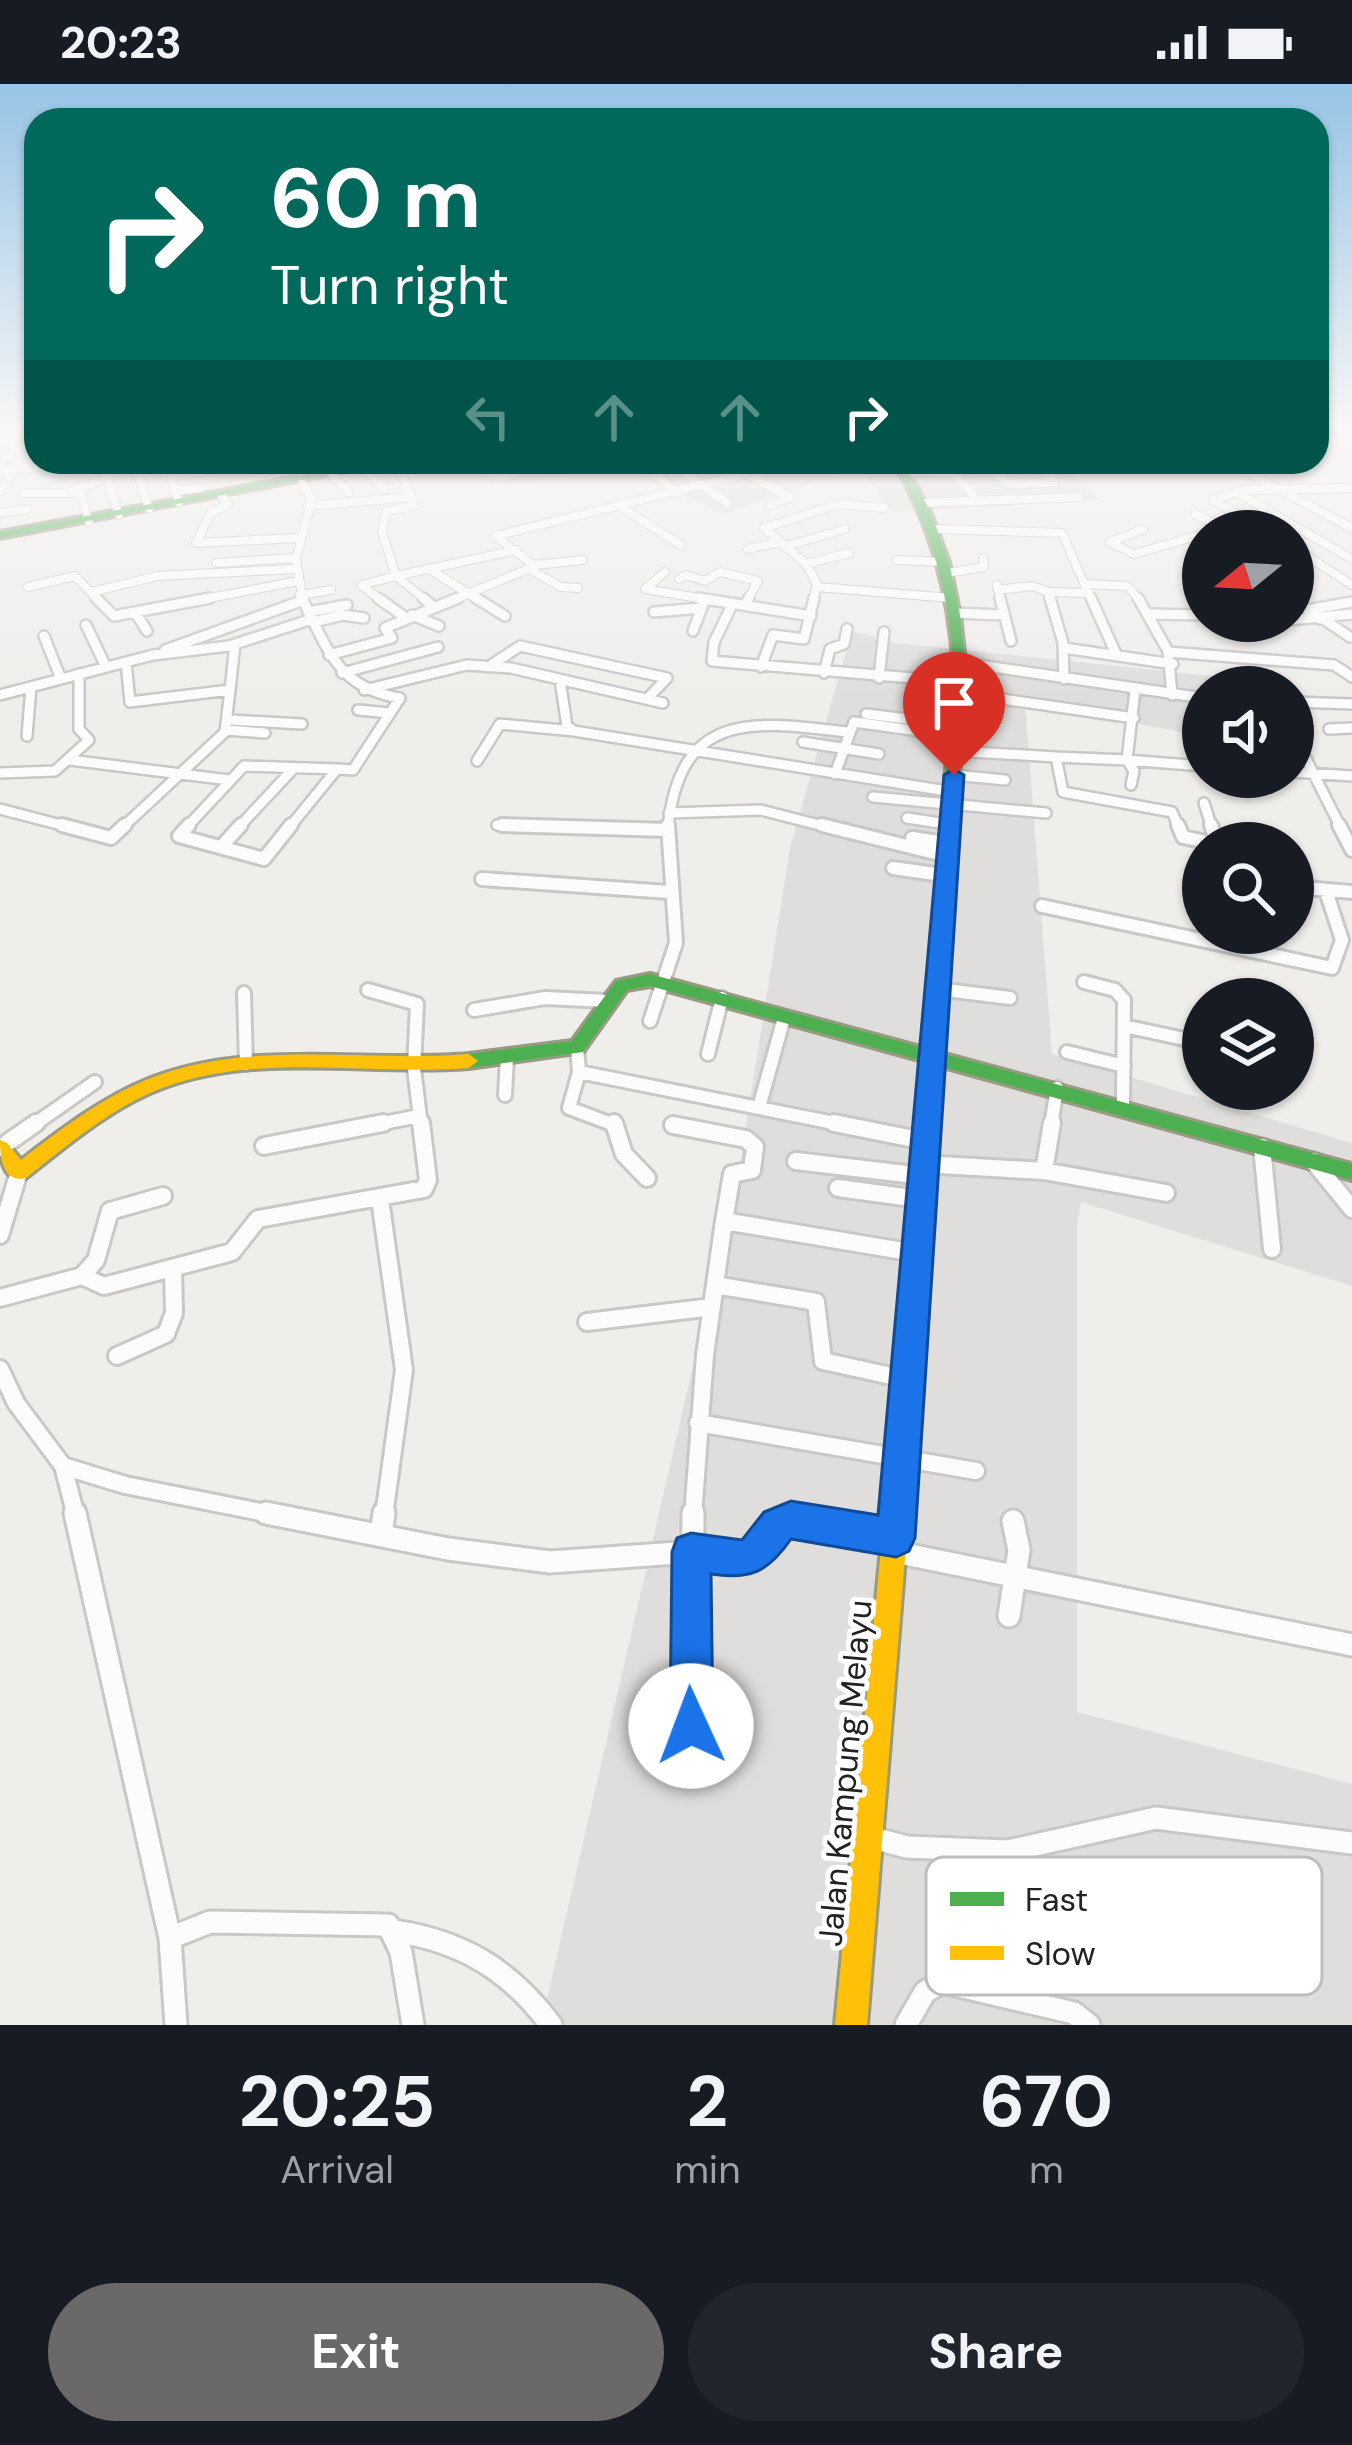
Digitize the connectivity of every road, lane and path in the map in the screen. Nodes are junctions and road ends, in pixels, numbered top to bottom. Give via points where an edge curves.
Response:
1 (88, 517) edge
2 (111, 517) edge
3 (209, 517) edge
4 (304, 517) edge
5 (385, 517) edge
6 (580, 517) edge
7 (636, 517) edge
8 (794, 517) edge
9 (822, 517) edge
10 (931, 517) edge
11 (1280, 517) edge
12 (786, 519) junction
13 (88, 521) junction
14 (1143, 529) dead end
15 (937, 530) junction
16 (0, 535) edge
17 (818, 536) junction
18 (297, 538) junction
19 (1182, 540) edge
20 (831, 543) dead end
21 (783, 544) junction
22 (1352, 544) edge
23 (681, 545) dead end
24 (1333, 546) junction
25 (1314, 548) edge
26 (748, 549) dead end
27 (516, 550) junction
28 (849, 553) dead end
29 (983, 558) dead end
30 (1352, 559) edge
31 (584, 560) dead end
32 (897, 560) dead end
33 (1314, 562) edge
34 (216, 563) dead end
35 (806, 564) junction
36 (124, 567) dead end
37 (532, 567) junction
38 (946, 567) junction
39 (296, 569) junction
40 (431, 570) junction
41 (665, 572) dead end
42 (396, 576) junction
43 (679, 579) dead end
44 (142, 580) junction
45 (1352, 585) edge
46 (28, 587) dead end
47 (817, 587) junction
48 (578, 588) dead end
49 (1088, 588) junction
50 (331, 590) dead end
51 (91, 592) junction
52 (1049, 592) junction
53 (466, 594) junction
54 (301, 598) junction
55 (705, 599) junction
56 (190, 601) junction
57 (347, 604) dead end
58 (739, 604) junction
59 (1347, 605) edge
60 (433, 606) junction
61 (952, 606) junction
62 (1314, 609) edge
63 (135, 612) junction
64 (654, 612) dead end
65 (1150, 614) junction
66 (1314, 614) edge
67 (1004, 615) junction
68 (1182, 615) edge
69 (505, 616) dead end
70 (811, 616) junction
71 (409, 617) junction
72 (311, 618) junction
73 (364, 618) dead end
74 (1314, 619) edge
75 (1321, 619) junction
76 (86, 626) dead end
77 (439, 626) dead end
78 (212, 629) junction
79 (847, 629) dead end
80 (693, 631) dead end
81 (146, 632) dead end
82 (884, 632) dead end
83 (44, 636) dead end
84 (1350, 637) edge
85 (554, 639) dead end
86 (804, 639) junction
87 (1011, 641) dead end
88 (235, 644) junction
89 (833, 644) junction
90 (438, 646) dead end
91 (1064, 648) junction
92 (539, 649) junction
93 (1168, 652) junction
94 (153, 655) junction
95 (329, 655) junction
96 (1117, 656) junction
97 (126, 662) junction
98 (1173, 664) junction
99 (106, 667) junction
100 (488, 667) junction
101 (761, 667) junction
102 (342, 673) junction
103 (824, 673) junction
104 (79, 674) junction
105 (1352, 677) edge
106 (879, 678) junction
107 (61, 679) junction
108 (560, 680) junction
109 (1064, 680) junction
110 (31, 686) junction
111 (230, 690) junction
112 (1135, 690) junction
113 (366, 693) junction
114 (0, 694) edge
115 (1172, 695) junction
116 (1182, 696) edge
117 (647, 699) junction
118 (663, 703) dead end
119 (1314, 703) edge
120 (916, 704) dead end
121 (1351, 705) edge
122 (958, 708) junction
123 (855, 712) dead end
124 (390, 713) junction
125 (1134, 718) junction
126 (302, 724) dead end
127 (229, 725) junction
128 (567, 728) junction
129 (1352, 728) edge
130 (1329, 729) dead end
131 (847, 732) junction
132 (265, 733) dead end
133 (27, 736) dead end
134 (803, 742) dead end
135 (841, 748) junction
136 (692, 754) junction
137 (879, 754) dead end
138 (1056, 757) junction
139 (70, 760) junction
140 (1127, 760) junction
141 (477, 761) dead end
142 (1182, 764) edge
143 (1314, 767) edge
144 (294, 768) junction
145 (338, 769) junction
146 (182, 772) junction
147 (0, 773) edge
148 (835, 774) junction
149 (1314, 774) edge
150 (1318, 774) junction
151 (1352, 776) edge
152 (229, 780) dead end
153 (1005, 780) dead end
154 (1131, 785) dead end
155 (873, 797) dead end
156 (1204, 803) dead end
157 (0, 809) edge
158 (669, 813) junction
159 (1046, 813) dead end
160 (907, 818) dead end
161 (1209, 822) edge
162 (497, 825) dead end
163 (952, 825) junction
164 (1346, 826) edge
165 (668, 830) junction
166 (1182, 835) edge
167 (912, 838) dead end
168 (221, 847) junction
169 (1352, 850) edge
170 (893, 868) dead end
171 (482, 879) dead end
172 (1314, 889) edge
173 (1326, 891) junction
174 (669, 892) junction
175 (1352, 892) edge
176 (1042, 906) dead end
177 (1346, 923) edge
178 (666, 982) junction
179 (1084, 982) dead end
180 (368, 989) dead end
181 (938, 989) junction
182 (244, 993) dead end
183 (722, 998) junction
184 (1010, 998) dead end
185 (607, 1001) junction
186 (474, 1010) dead end
187 (784, 1018) junction
188 (650, 1021) dead end
189 (1124, 1026) junction
190 (1182, 1038) edge
191 (577, 1047) junction
192 (1067, 1052) dead end
193 (708, 1054) dead end
194 (930, 1056) junction
195 (507, 1057) junction
196 (246, 1064) junction
197 (1124, 1066) junction
198 (414, 1068) junction
199 (579, 1072) junction
200 (95, 1082) dead end
201 (1057, 1088) junction
202 (505, 1095) dead end
203 (760, 1104) junction
204 (1123, 1107) junction
205 (419, 1116) junction
206 (673, 1125) dead end
207 (924, 1141) junction
208 (264, 1146) dead end
209 (1262, 1148) junction
210 (6, 1160) edge
211 (796, 1161) dead end
212 (1313, 1161) junction
213 (923, 1170) junction
214 (1044, 1171) junction
215 (1352, 1172) edge
216 (647, 1178) dead end
217 (838, 1188) dead end
218 (1166, 1193) dead end
219 (164, 1196) dead end
220 (380, 1199) junction
221 (919, 1199) junction
222 (1352, 1209) edge
223 (724, 1221) junction
224 (0, 1235) edge
225 (1272, 1249) dead end
226 (915, 1253) junction
227 (173, 1269) junction
228 (82, 1276) junction
229 (715, 1285) junction
230 (0, 1298) edge
231 (712, 1307) junction
232 (587, 1322) dead end
233 (117, 1356) dead end
234 (0, 1370) edge
235 (905, 1379) junction
236 (698, 1424) junction
237 (902, 1457) junction
238 (62, 1466) junction
239 (976, 1471) dead end
240 (1013, 1521) dead end
241 (381, 1535) junction
242 (895, 1545) junction
243 (691, 1552) junction
244 (1012, 1575) junction
245 (1009, 1616) dead end
246 (1352, 1645) edge
247 (692, 1760) dead end
248 (869, 1837) junction
249 (1352, 1844) edge
250 (394, 1931) junction
251 (170, 1938) junction
252 (926, 1991) edge
253 (997, 1995) edge
254 (176, 2025) edge
255 (413, 2025) edge
256 (551, 2025) edge
257 (853, 2025) edge
258 (906, 2025) edge
259 (1089, 2025) edge

1 - 13 street
2 - 13 street
3 - 18 street via 196,544
4 - 18 street
5 - 42 street
6 - 27 street via 494,537
7 - 23 street
8 - 12 street
9 - 17 street via 849,531
10 - 15 street, Jalan Kampung Melayu
11 - 24 street
12 - 17 street
12 - 21 street via 763,530
13 - 16 street
14 - 19 street via 1110,542 1134,554
15 - 38 street, Jalan Kampung Melayu
15 - 49 street via 1058,531
17 - 20 street
17 - 21 street
18 - 39 street
21 - 26 street
21 - 35 street
22 - 24 street
24 - 25 street
24 - 30 street
27 - 37 street
27 - 40 street
28 - 35 street
29 - 38 street via 984,567
31 - 37 street
32 - 38 street
33 - 45 street
34 - 39 street
35 - 47 street
36 - 44 street
37 - 48 street via 561,587
37 - 53 street
38 - 61 street, Jalan Kampung Melayu
39 - 44 street
39 - 54 street
39 - 56 street
40 - 42 street
40 - 53 street
41 - 55 street via 644,588
42 - 60 street
42 - 71 street via 360,586
43 - 58 street via 705,581 721,572 758,581
44 - 51 street
46 - 51 street via 69,575
47 - 61 street
47 - 70 street
49 - 52 street
49 - 65 street via 1127,586
49 - 96 street
50 - 54 street
51 - 63 street via 111,616
52 - 67 street via 997,588
52 - 91 street
53 - 60 street
53 - 69 street
54 - 72 street
54 - 78 street
55 - 58 street
55 - 64 street
55 - 80 street
56 - 63 street
56 - 78 street via 196,619
57 - 72 street
58 - 70 street
58 - 101 street via 711,658
59 - 62 street
59 - 75 street
60 - 71 street
61 - 67 street
61 - 122 street, Jalan Kampung Melayu
63 - 81 street
65 - 68 street
65 - 93 street
66 - 75 street
67 - 87 street
70 - 86 street
71 - 77 street
71 - 95 street via 384,630 392,638
72 - 73 street
72 - 88 street
72 - 95 street
74 - 75 street
75 - 84 street
76 - 99 street
78 - 94 street
79 - 89 street via 844,644
82 - 106 street
83 - 107 street
85 - 92 street
86 - 89 street
86 - 101 street via 773,635
88 - 94 street
88 - 111 street
89 - 103 street
90 - 102 street
91 - 96 street
91 - 109 street
92 - 100 street via 518,646
92 - 117 street via 667,678
93 - 98 street
93 - 105 street via 1334,665
94 - 97 street
95 - 102 street
96 - 98 street
97 - 99 street
97 - 111 street via 130,702
98 - 115 street
99 - 104 street
100 - 108 street
100 - 113 street via 456,666
101 - 103 street
102 - 113 street
103 - 106 street
104 - 107 street
104 - 139 street via 80,729 89,740
106 - 122 street
107 - 110 street
108 - 117 street
108 - 128 street
109 - 112 street
109 - 122 street
110 - 114 street
110 - 133 street
111 - 127 street
112 - 115 street
112 - 125 street
113 - 124 street via 400,698
113 - 124 street via 353,711
115 - 116 street
117 - 118 street
119 - 121 street
120 - 122 street
122 - 123 street
122 - 125 street
122 - 131 street via 859,721
122 - 138 street
122 - 163 street, Jalan Kampung Melayu
124 - 145 street via 353,770
125 - 140 street
126 - 127 street
127 - 132 street
127 - 146 street
128 - 136 street
128 - 141 street via 500,724
129 - 130 street
131 - 135 street
131 - 136 street via 756,722
134 - 135 street
135 - 137 street
135 - 148 street
136 - 148 street
136 - 158 street via 676,777
138 - 140 street
138 - 166 street via 1063,792 1172,812
139 - 146 street
139 - 147 street via 49,773
140 - 142 street
140 - 154 street
143 - 150 street
144 - 145 street
144 - 168 street
144 - 168 street via 244,766 179,836
145 - 168 street via 264,859
146 - 152 street
146 - 157 street via 111,838
148 - 163 street
149 - 150 street
150 - 151 street
150 - 164 street
153 - 163 street
155 - 163 street
156 - 161 street
158 - 163 street via 790,815 873,844
158 - 165 street
159 - 163 street
160 - 163 street
162 - 165 street
163 - 167 street
163 - 170 street
163 - 181 street, Jalan Kampung Melayu
164 - 169 street
165 - 174 street
171 - 174 street
172 - 173 street
173 - 175 street
173 - 177 street
174 - 178 street via 676,942
176 - 177 street via 1325,968 1340,960
178 - 183 street
178 - 185 street via 635,980
178 - 188 street
179 - 189 street via 1119,992
180 - 198 street via 417,1004
181 - 184 street
181 - 194 street, Jalan Kampung Melayu
182 - 196 street
183 - 187 street
183 - 193 street
185 - 186 street via 545,998
185 - 191 street
187 - 194 street
187 - 203 street
189 - 190 street
189 - 197 street
191 - 195 street
191 - 199 street
192 - 197 street
194 - 201 street
194 - 207 street, Jalan Kampung Melayu
195 - 198 street
195 - 202 street
196 - 198 street
196 - 210 street via 134,1092
197 - 204 street
198 - 205 street
199 - 203 street
199 - 216 street via 569,1108 617,1124 624,1154
200 - 210 street
201 - 204 street
201 - 214 street
203 - 207 street
204 - 209 street
205 - 208 street
205 - 220 street via 427,1185
206 - 223 street via 755,1147 752,1170 732,1174
207 - 213 street, Jalan Kampung Melayu
209 - 212 street
209 - 225 street
210 - 224 street
211 - 213 street
212 - 215 street
212 - 222 street
213 - 214 street
213 - 221 street, Jalan Kampung Melayu
214 - 218 street
217 - 221 street
219 - 228 street via 110,1211 96,1260
220 - 227 street via 258,1219 232,1252
220 - 241 street via 404,1370
221 - 226 street, Jalan Kampung Melayu
223 - 226 street
223 - 229 street
226 - 235 street, Jalan Kampung Melayu
227 - 228 street via 104,1286
227 - 233 street via 166,1334
228 - 230 street
229 - 231 street
229 - 235 street via 816,1302 823,1361
231 - 232 street
231 - 236 street
234 - 238 street
235 - 237 street, Jalan Kampung Melayu
236 - 237 street
236 - 243 street
237 - 239 street
237 - 242 street, Jalan Kampung Melayu
238 - 241 street
238 - 251 street
240 - 244 street via 1019,1550
241 - 243 street via 550,1562
242 - 243 street via 791,1520 742,1559
242 - 244 street
242 - 248 street, Jalan Kampung Melayu
243 - 247 street
244 - 245 street
244 - 246 street
248 - 249 street via 907,1847 1008,1851 1156,1818
248 - 257 street, Jalan Kampung Melayu
250 - 251 street via 378,1922 210,1922
250 - 255 street
250 - 256 street via 446,1937 479,1953
251 - 254 street
252 - 258 street
253 - 259 street via 1074,2013

